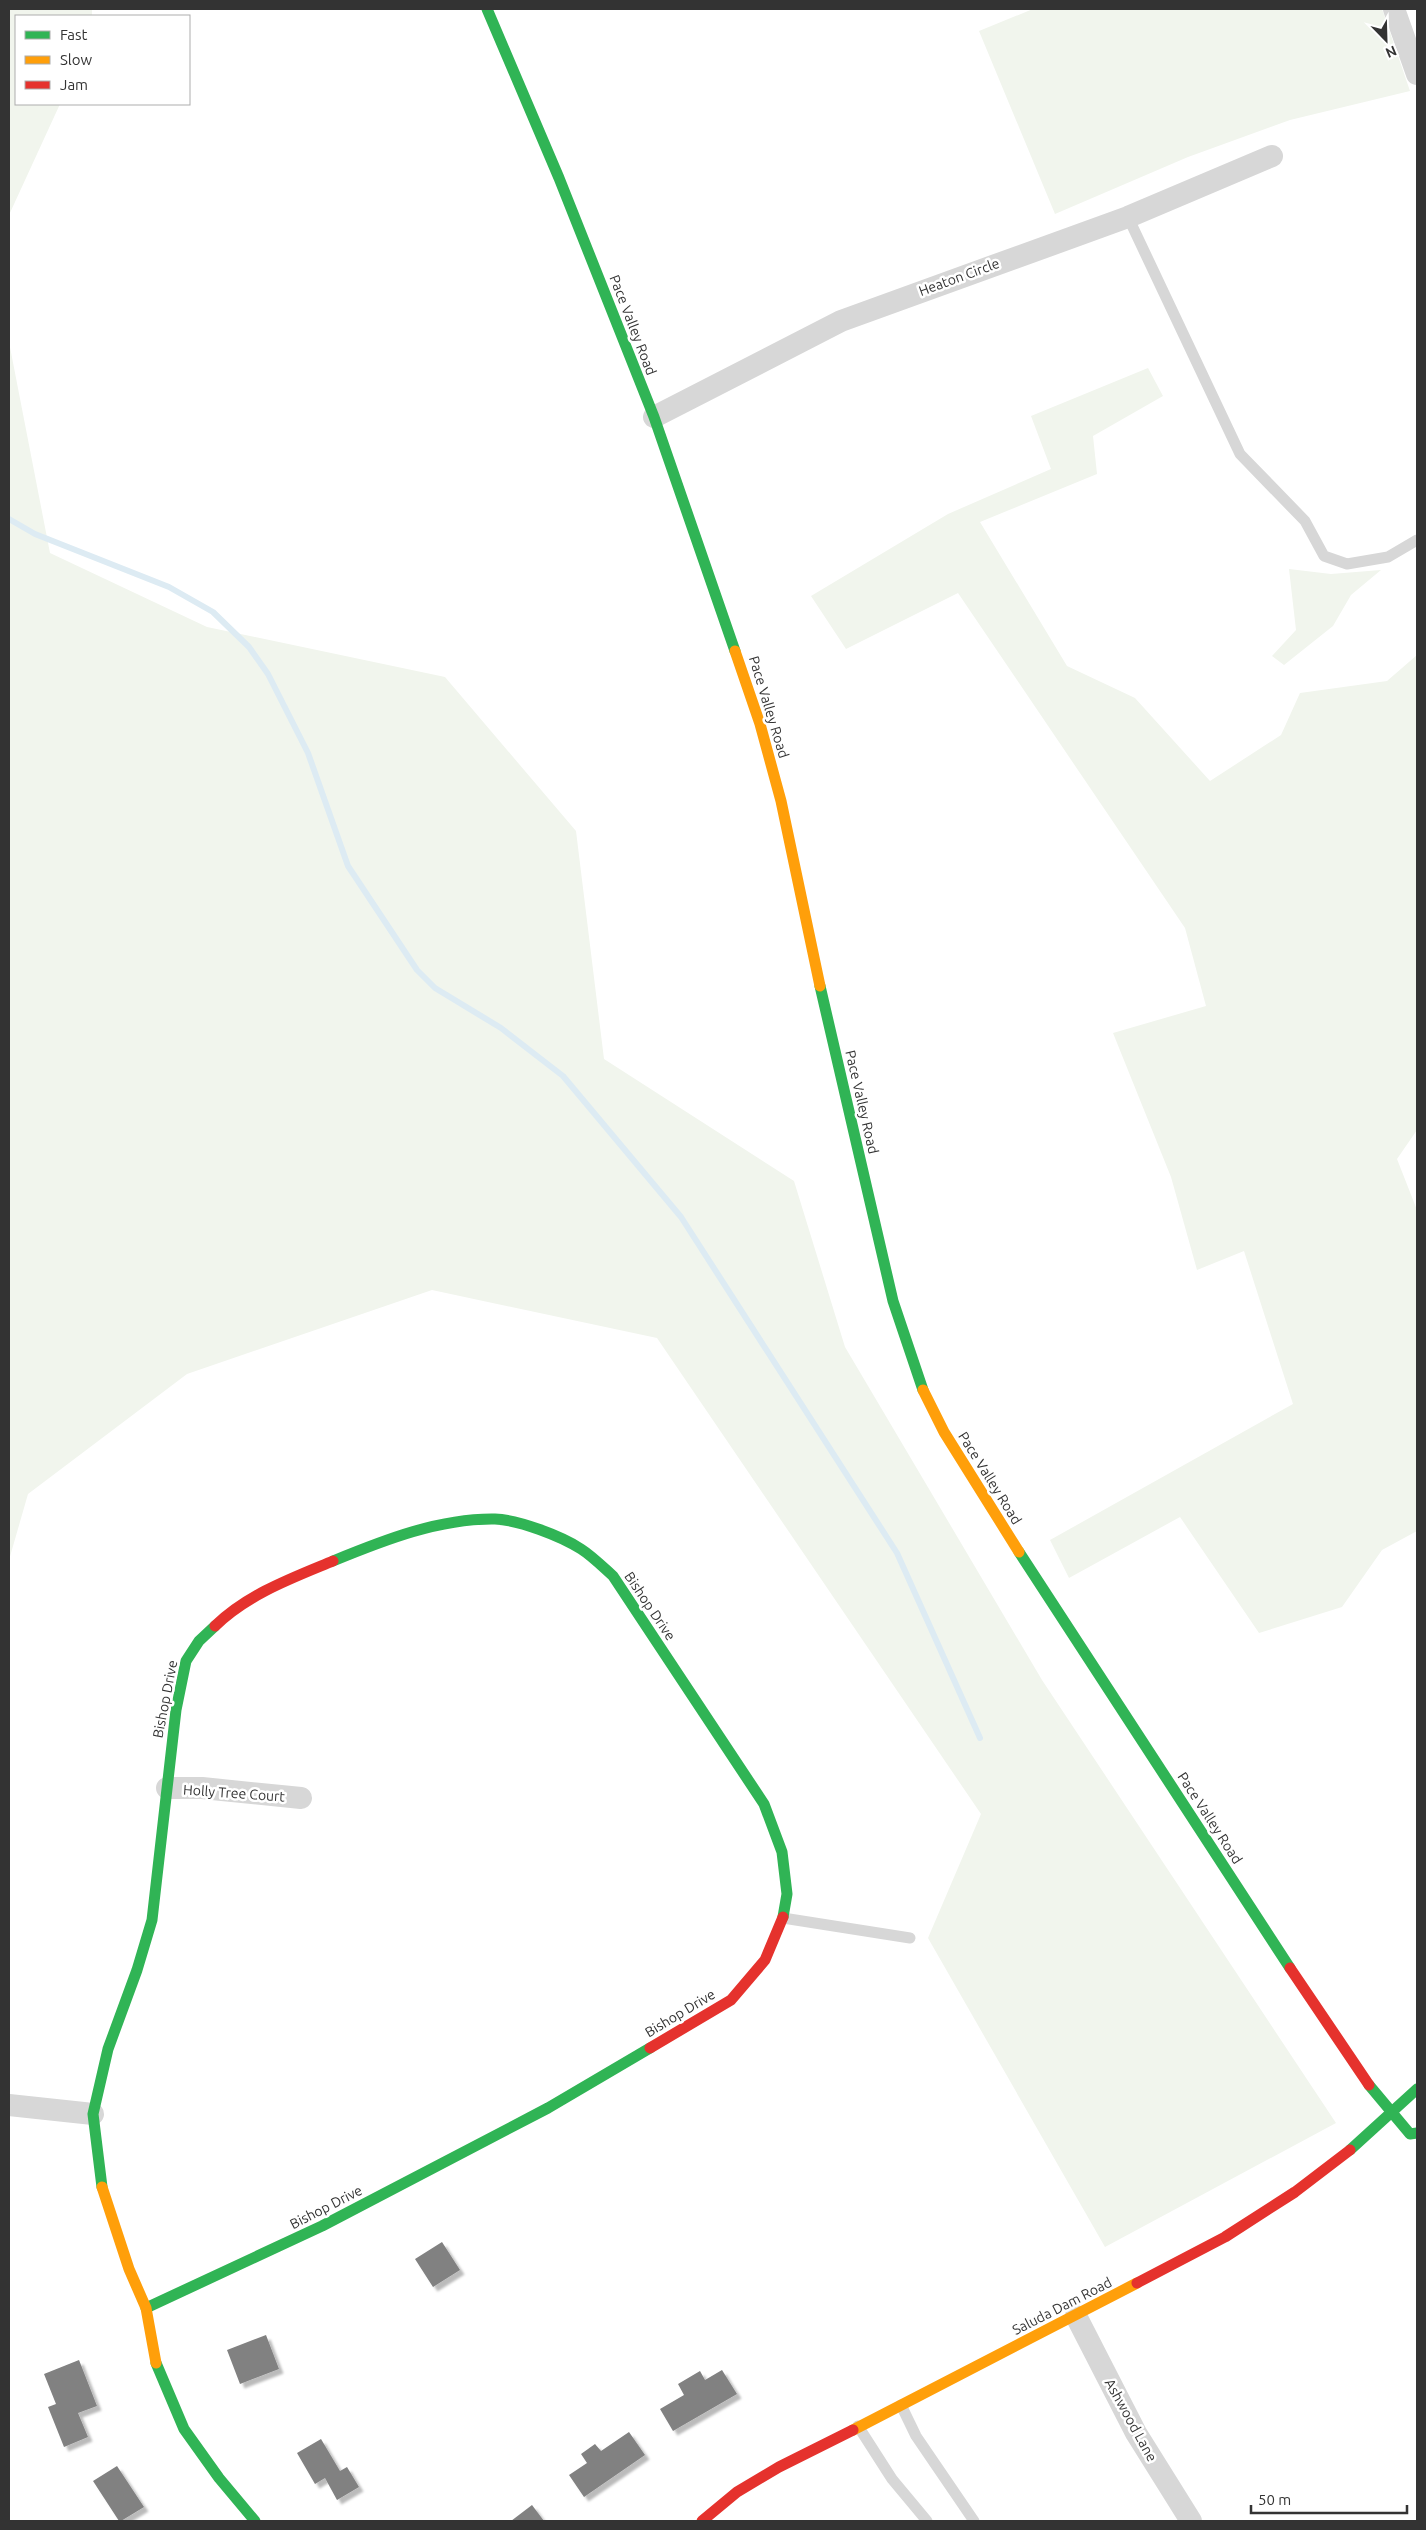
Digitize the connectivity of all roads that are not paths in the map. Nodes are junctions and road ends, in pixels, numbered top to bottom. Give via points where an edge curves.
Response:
1 (487, 9) edge
2 (1394, 9) edge
3 (1417, 74) edge
4 (1272, 156) dead end
5 (1128, 217) junction
6 (654, 417) junction
7 (1417, 540) edge
8 (167, 1788) junction
9 (302, 1798) dead end
10 (783, 1918) junction
11 (910, 1938) dead end
12 (1417, 2089) edge
13 (9, 2105) edge
14 (93, 2114) junction
15 (1391, 2114) junction
16 (1417, 2133) edge
17 (146, 2308) junction
18 (1076, 2316) junction
19 (901, 2405) junction
20 (858, 2426) junction
21 (255, 2521) edge
22 (702, 2521) edge
23 (927, 2521) edge
24 (974, 2521) edge
25 (1192, 2521) edge

1 - 6 street, Pace Valley Road via 559,178
2 - 3 street
4 - 5 street, Heaton Circle
5 - 6 street, Heaton Circle via 841,321
5 - 7 lane via 1240,454 1305,521 1324,556 1347,564 1388,557
6 - 15 street, Pace Valley Road via 760,724 781,800 873,1222 893,1301 921,1385 944,1432 1002,1526 1247,1903
8 - 9 street, Holly Tree Court via 202,1788
8 - 10 street, Bishop Drive via 176,1710 186,1661 199,1641 228,1614 271,1587 397,1537 440,1525 496,1519 542,1530 580,1549 613,1576 764,1804 782,1852 787,1894
8 - 14 street, Bishop Drive via 152,1920 108,2049
10 - 11 lane
10 - 17 street, Bishop Drive via 764,1960 731,2000 548,2108 322,2226
12 - 15 street, Saluda Dam Road
13 - 14 street
14 - 17 street, Bishop Drive via 103,2192
15 - 16 street, Pace Valley Road via 1410,2134
15 - 18 street, Saluda Dam Road via 1296,2192 1225,2237
17 - 21 street, Bishop Drive via 157,2367 184,2429
18 - 19 street, Saluda Dam Road
18 - 25 street, Ashwood Lane via 1136,2433
19 - 20 street, Saluda Dam Road
19 - 24 lane via 916,2436
20 - 22 street, Saluda Dam Road via 779,2466 737,2492
20 - 23 lane via 892,2478

